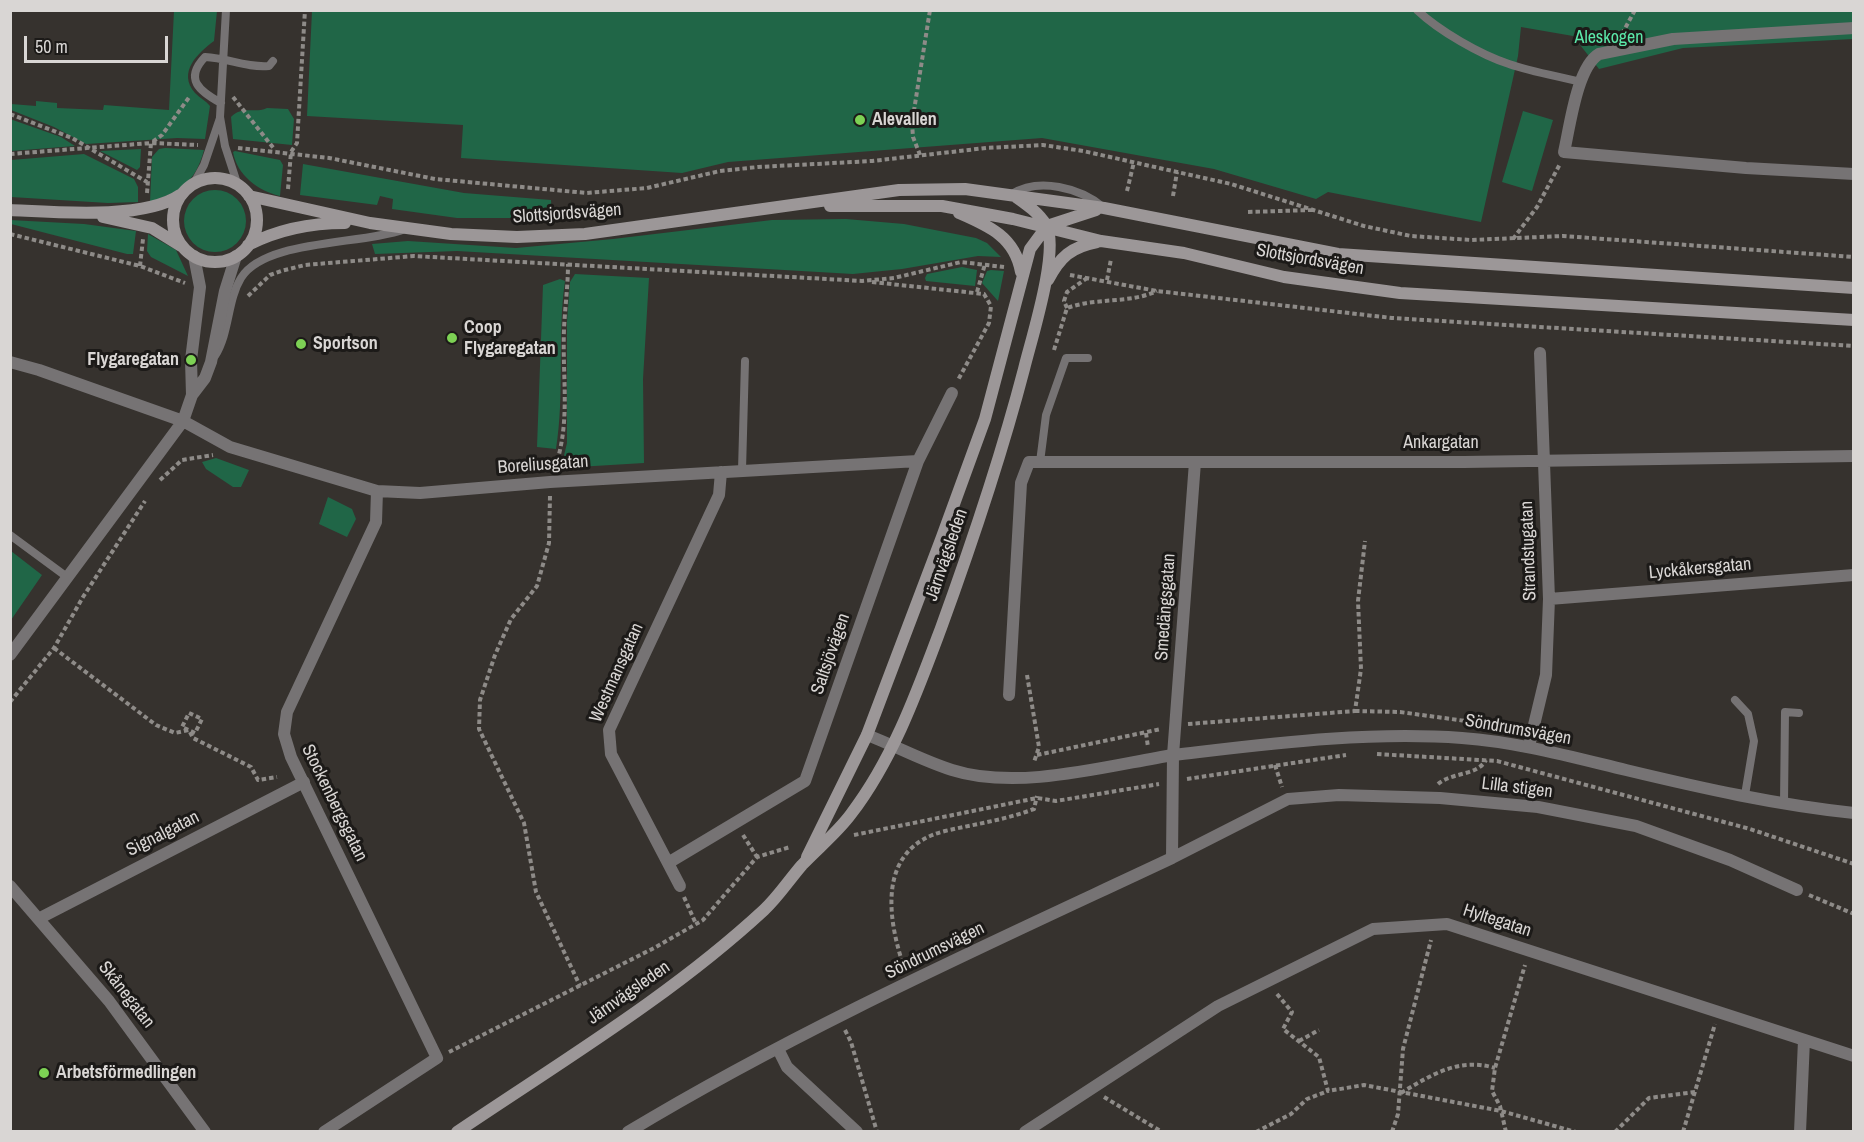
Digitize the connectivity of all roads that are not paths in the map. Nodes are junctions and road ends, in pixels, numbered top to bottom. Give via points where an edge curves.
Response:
1 (226, 10) edge
2 (1417, 10) edge
3 (1854, 28) edge
4 (223, 58) junction
5 (273, 61) dead end
6 (1581, 82) junction
7 (221, 102) junction
8 (220, 117) junction
9 (1854, 174) edge
10 (194, 183) junction
11 (238, 186) junction
12 (1012, 194) junction
13 (181, 195) junction
14 (249, 196) junction
15 (942, 206) junction
16 (766, 208) junction
17 (1104, 208) junction
18 (10, 210) edge
19 (81, 213) junction
20 (370, 224) junction
21 (1047, 226) junction
22 (407, 228) junction
23 (1101, 241) junction
24 (248, 245) junction
25 (183, 247) junction
26 (194, 256) junction
27 (236, 256) junction
28 (1021, 277) junction
29 (1046, 284) junction
30 (1854, 288) edge
31 (1854, 321) edge
32 (1540, 353) dead end
33 (1088, 358) dead end
34 (745, 361) dead end
35 (10, 362) edge
36 (211, 362) junction
37 (952, 393) road end
38 (192, 395) junction
39 (183, 421) junction
40 (1854, 456) edge
41 (1542, 459) junction
42 (918, 461) junction
43 (1034, 462) junction
44 (1195, 462) junction
45 (742, 470) junction
46 (721, 472) junction
47 (377, 491) junction
48 (10, 535) edge
49 (1854, 575) edge
50 (67, 577) junction
51 (1549, 599) junction
52 (10, 655) edge
53 (1010, 695) dead end
54 (1735, 700) dead end
55 (1799, 714) dead end
56 (867, 735) junction
57 (893, 745) junction
58 (1528, 747) junction
59 (1173, 755) junction
60 (301, 777) junction
61 (1745, 795) junction
62 (1784, 803) junction
63 (1854, 813) edge
64 (1172, 858) junction
65 (668, 863) junction
66 (804, 863) junction
67 (10, 886) edge
68 (680, 886) road end
69 (1797, 890) road end
70 (40, 918) junction
71 (1803, 1040) junction
72 (778, 1049) junction
73 (1854, 1056) edge
74 (206, 1131) edge
75 (324, 1131) edge
76 (457, 1131) edge
77 (628, 1131) edge
78 (857, 1131) edge
79 (1024, 1131) edge
80 (1800, 1131) edge

1 - 4 lane
2 - 6 lane via 1508,64
3 - 6 street via 1696,36 1614,49 1591,59
4 - 5 lane via 238,65 269,66
4 - 7 lane
4 - 7 lane via 205,57 194,76 198,86
6 - 9 street via 1564,152
7 - 8 lane
8 - 10 lane
8 - 11 lane
10 - 11 main road, Slottsjordsvägen via 217,178
10 - 13 main road
11 - 14 main road, Slottsjordsvägen
12 - 16 main road, Slottsjordsvägen via 965,189 900,190
12 - 17 main road, Slottsjordsvägen
12 - 21 main road
13 - 19 main road via 152,207
13 - 25 main road via 173,221
14 - 20 main road, Slottsjordsvägen
14 - 24 main road via 257,221
15 - 16 main road, Slottsjordsvägen
15 - 21 main road, Slottsjordsvägen
15 - 28 main road via 997,231 1013,248
16 - 22 main road, Slottsjordsvägen via 585,234 517,237
17 - 21 main road
17 - 30 main road, Slottsjordsvägen via 1338,254
18 - 19 main road
19 - 25 main road via 152,228
20 - 22 main road, Slottsjordsvägen
20 - 24 main road, Slottsjordsvägen via 295,227
21 - 23 main road, Slottsjordsvägen
21 - 28 main road, Järnvägsleden via 1030,249
21 - 29 main road, Järnvägsleden
22 - 36 lane via 388,236 283,251 250,268 241,278 224,342
23 - 29 main road via 1070,250
23 - 31 main road, Slottsjordsvägen via 1184,253 1284,277 1400,293
24 - 27 main road, Slottsjordsvägen
25 - 26 main road
26 - 27 main road via 215,262
26 - 38 street via 200,287 191,360
27 - 36 street
28 - 56 main road, Järnvägsleden via 985,419
29 - 57 main road, Järnvägsleden via 985,500 921,682
32 - 41 street, Strandstugatan
33 - 43 lane via 1066,358
34 - 45 lane
35 - 39 street, Boreliusgatan
36 - 38 street
37 - 42 street, Saltsjövägen
38 - 39 street
39 - 47 street, Boreliusgatan via 230,447
39 - 50 street
40 - 41 street, Ankargatan
41 - 44 street, Ankargatan
41 - 51 street, Strandstugatan
42 - 45 street, Boreliusgatan
42 - 65 street, Saltsjövägen via 805,780
43 - 44 street, Ankargatan
43 - 53 street via 1022,483
44 - 59 street, Smedängsgatan
45 - 46 street, Boreliusgatan
46 - 47 street, Boreliusgatan via 420,492
46 - 65 street, Westmansgatan via 719,495 609,730 611,754
47 - 60 street, Stockenbergsgatan via 376,522 359,564 287,712 284,740
48 - 50 lane
49 - 51 street, Lyckåkersgatan
50 - 52 street
51 - 58 street, Strandstugatan via 1546,675
54 - 61 lane via 1748,714 1755,741
55 - 62 lane via 1785,712
56 - 57 street, Söndrumsvägen
56 - 66 main road, Järnvägsleden
57 - 59 street, Söndrumsvägen via 952,771 975,776 1035,777
57 - 66 main road, Järnvägsleden via 852,813
58 - 59 street, Söndrumsvägen via 1463,738 1377,735
58 - 61 street, Söndrumsvägen
59 - 64 street
60 - 70 street, Signalgatan
60 - 75 street, Stockenbergsgatan via 438,1058
61 - 62 street, Söndrumsvägen
62 - 63 street, Söndrumsvägen
64 - 69 street, Lilla stigen via 1288,799 1339,795 1425,797 1538,807 1636,826 1730,860
64 - 72 street, Söndrumsvägen
65 - 68 street, Westmansgatan
66 - 76 main road, Järnvägsleden via 767,908 717,951 640,1010
67 - 70 street, Skånegatan
70 - 74 street, Skånegatan via 109,1001
71 - 73 street, Hyltegatan
71 - 79 street, Hyltegatan via 1448,924 1372,929 1218,1006
71 - 80 street
72 - 77 street, Söndrumsvägen
72 - 78 street via 787,1067

